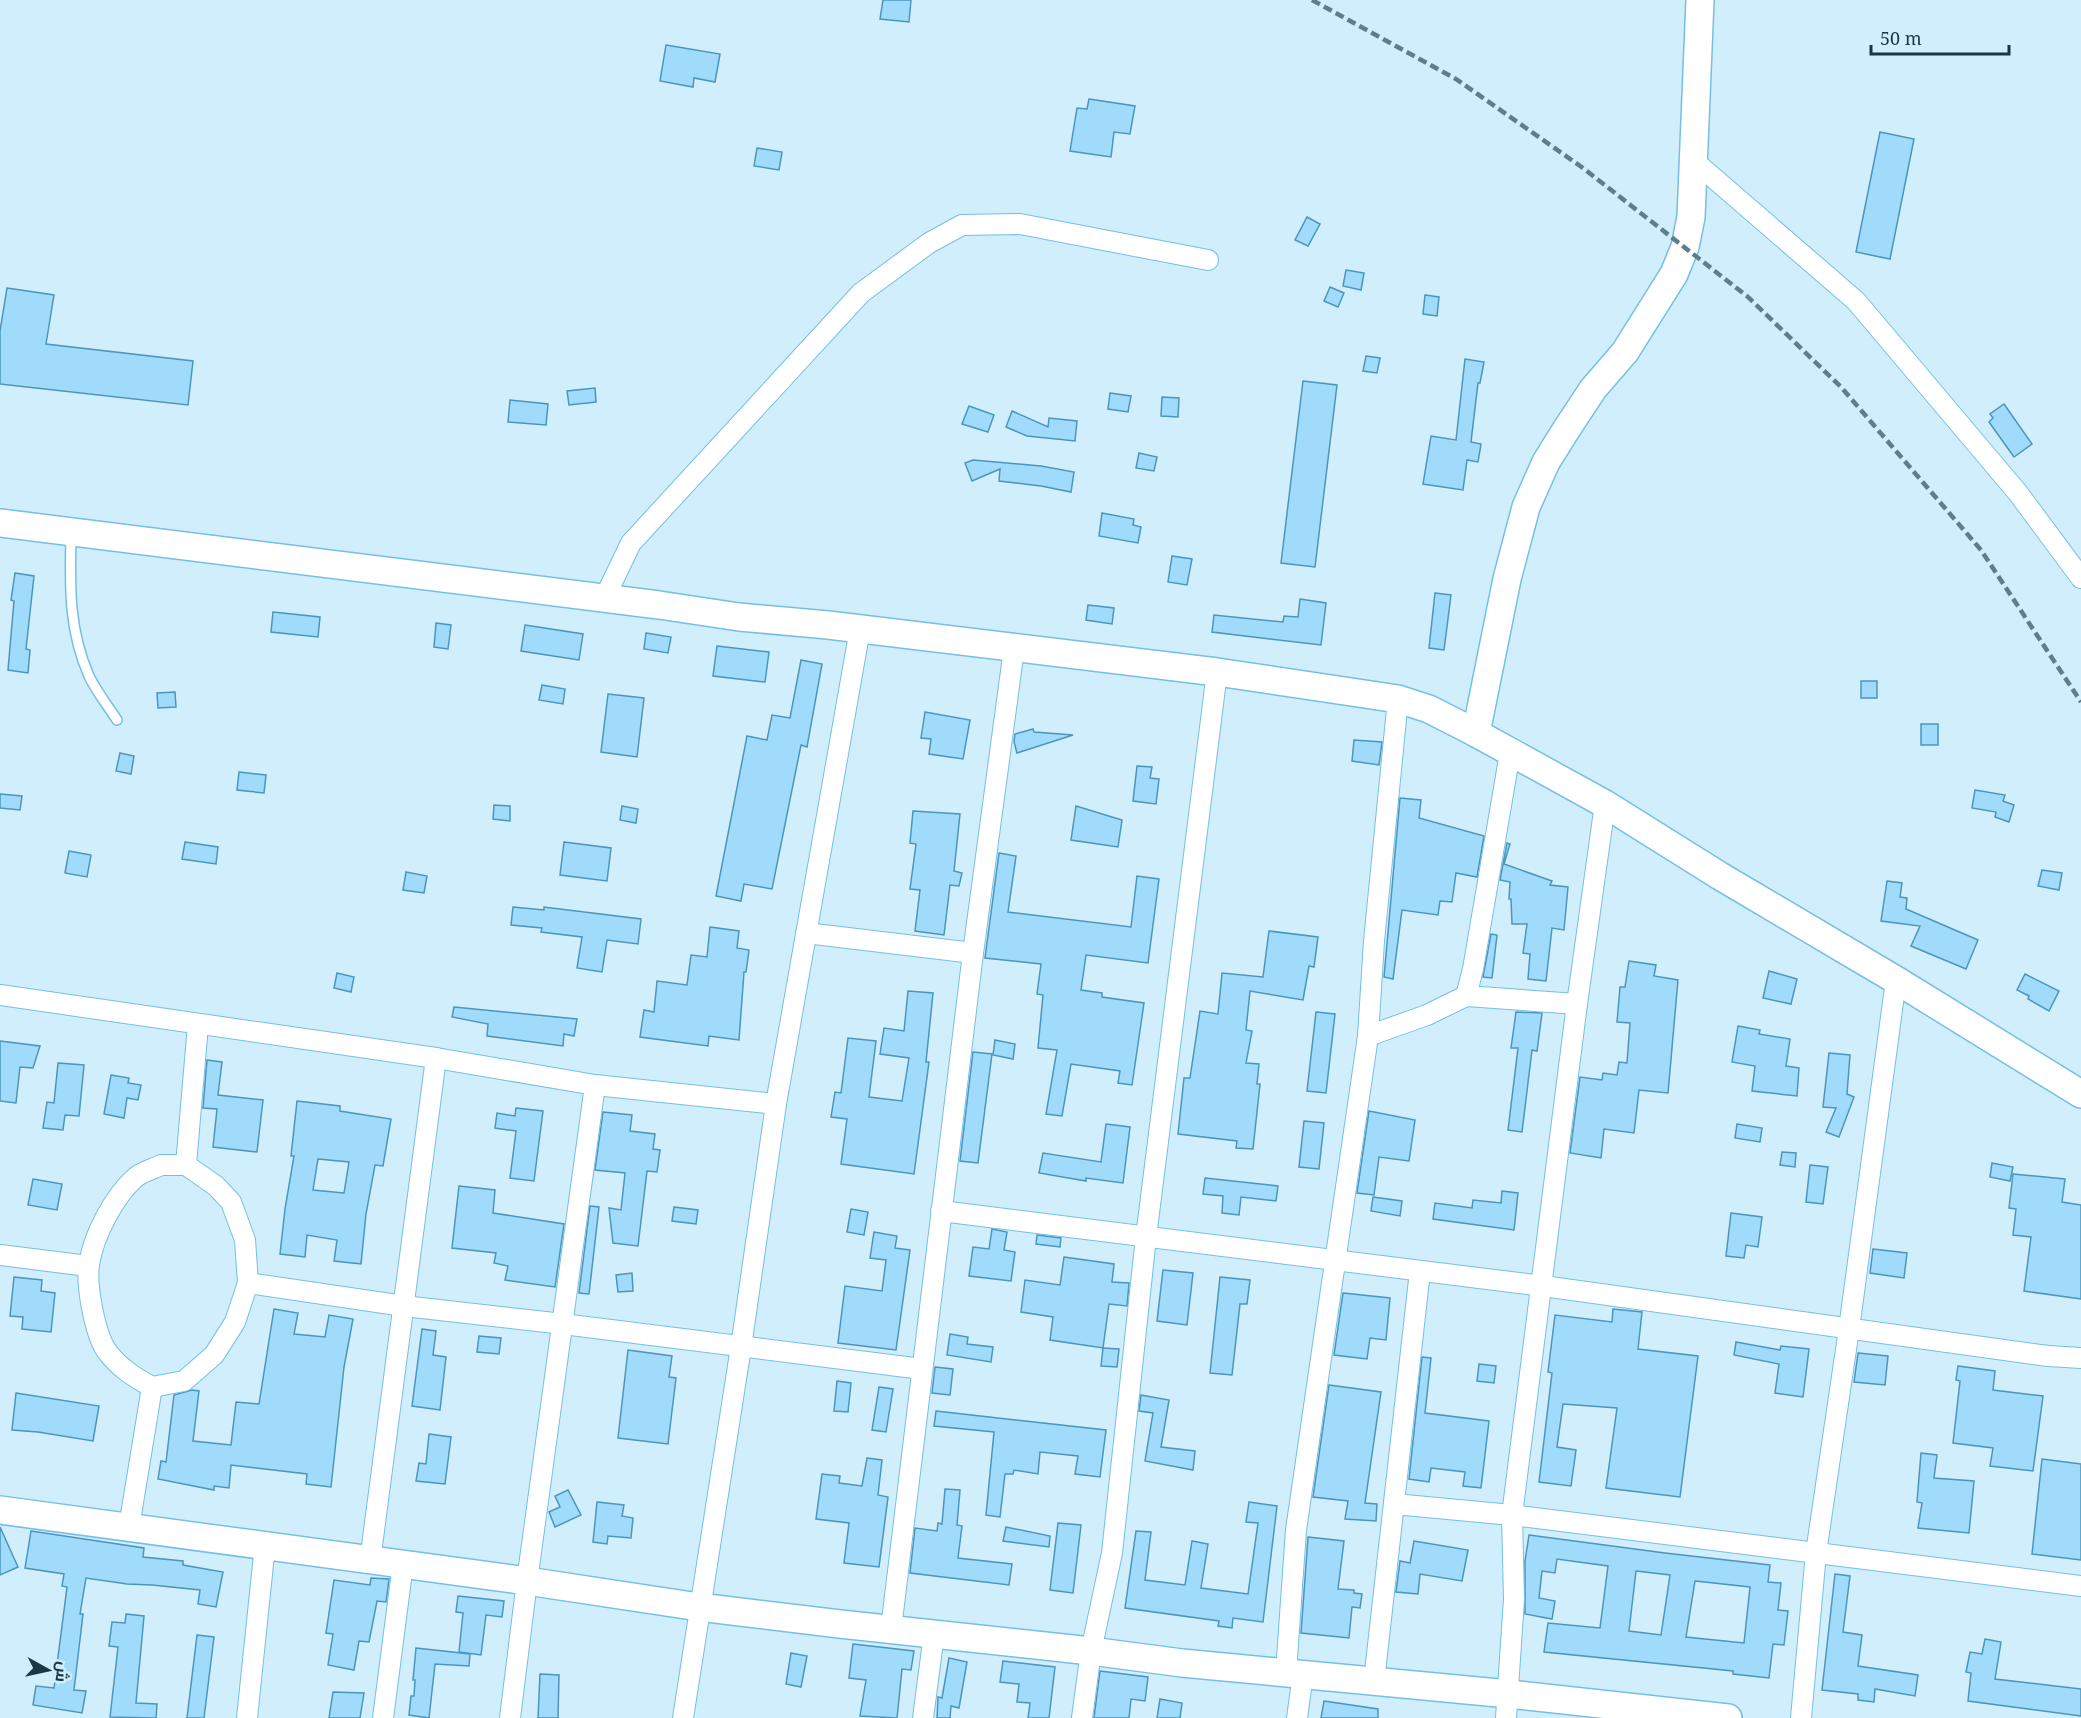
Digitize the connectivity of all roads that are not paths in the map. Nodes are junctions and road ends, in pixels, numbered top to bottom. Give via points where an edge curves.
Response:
1 (1700, 0) edge
2 (1694, 161) junction
3 (1209, 260) dead end
4 (0, 523) edge
5 (71, 532) junction
6 (2081, 578) edge
7 (604, 599) junction
8 (860, 629) junction
9 (1014, 649) junction
10 (1217, 672) junction
11 (1398, 699) junction
12 (117, 720) dead end
13 (1476, 733) junction
14 (1510, 753) junction
15 (1605, 804) junction
16 (806, 933) junction
17 (973, 953) junction
18 (1896, 980) junction
19 (0, 995) edge
20 (1466, 996) junction
21 (1577, 1004) junction
22 (198, 1024) junction
23 (1368, 1036) junction
24 (436, 1058) junction
25 (595, 1085) junction
26 (2081, 1094) edge
27 (776, 1104) junction
28 (186, 1165) junction
29 (941, 1211) junction
30 (1146, 1238) junction
31 (0, 1255) edge
32 (1334, 1260) junction
33 (88, 1266) junction
34 (1420, 1271) junction
35 (248, 1283) junction
36 (1543, 1286) junction
37 (404, 1306) junction
38 (563, 1324) junction
39 (1849, 1329) junction
40 (741, 1347) junction
41 (2081, 1358) edge
42 (922, 1369) junction
43 (152, 1387) junction
44 (1394, 1504) junction
45 (0, 1510) edge
46 (1512, 1515) junction
47 (129, 1527) junction
48 (265, 1545) junction
49 (1816, 1553) junction
50 (370, 1561) junction
51 (403, 1564) junction
52 (527, 1581) junction
53 (2081, 1586) edge
54 (699, 1607) junction
55 (891, 1629) junction
56 (934, 1634) junction
57 (1091, 1651) junction
58 (1295, 1673) junction
59 (1374, 1681) junction
60 (1507, 1706) edge
61 (1676, 1715) edge
62 (247, 1718) edge
63 (383, 1718) edge
64 (510, 1718) edge
65 (682, 1718) edge
66 (923, 1718) edge
67 (1082, 1718) edge
68 (1298, 1718) edge
69 (1728, 1718) edge
70 (1801, 1718) edge

1 - 2 main road
2 - 6 street via 1856,301 2018,493
2 - 13 main road via 1691,217 1674,274 1625,352 1593,388 1566,430 1526,507 1506,579
3 - 7 street via 1020,224 962,225 929,243 861,293 631,543
4 - 5 main road
5 - 7 main road
5 - 12 lane via 74,632 90,677
7 - 8 main road
8 - 9 main road
8 - 16 street
9 - 10 main road
9 - 17 street
10 - 11 main road
10 - 30 street
11 - 13 main road via 1429,709
11 - 23 street
13 - 14 main road
14 - 15 main road
14 - 20 street
15 - 18 main road
15 - 21 street
16 - 17 street
16 - 27 street
17 - 29 street
18 - 26 main road
18 - 39 street
19 - 22 street
20 - 21 street
20 - 23 street
21 - 36 street
22 - 24 street
22 - 28 street
23 - 32 street
24 - 25 street
24 - 37 street
25 - 27 street
25 - 38 street
27 - 40 street
28 - 33 street via 161,1165 137,1176 116,1200 98,1233
28 - 35 street via 231,1202 245,1240
29 - 30 street
29 - 42 street
30 - 32 street
30 - 57 street via 1112,1553
31 - 33 street
32 - 34 street
32 - 58 street via 1296,1530
33 - 43 street via 92,1313 105,1349 127,1373
34 - 36 street
34 - 44 street
35 - 37 street
35 - 43 street via 235,1322 214,1355 184,1381
36 - 39 street
36 - 46 street
37 - 38 street
37 - 50 street
38 - 40 street
38 - 52 street
39 - 41 street
39 - 49 street
40 - 42 street
40 - 54 street
42 - 55 street
43 - 47 street
44 - 46 street
44 - 59 street
45 - 47 main road
46 - 49 street
46 - 60 street via 1515,1599
47 - 48 main road
48 - 50 main road
48 - 62 street
49 - 53 street
49 - 70 street
50 - 51 main road
51 - 52 main road
51 - 63 street
52 - 54 main road
52 - 64 street
54 - 55 main road
54 - 65 street
55 - 56 main road
56 - 57 main road
56 - 66 street
57 - 58 main road
57 - 67 street
58 - 59 main road
58 - 68 street
59 - 60 main road
60 - 61 main road
61 - 69 main road

